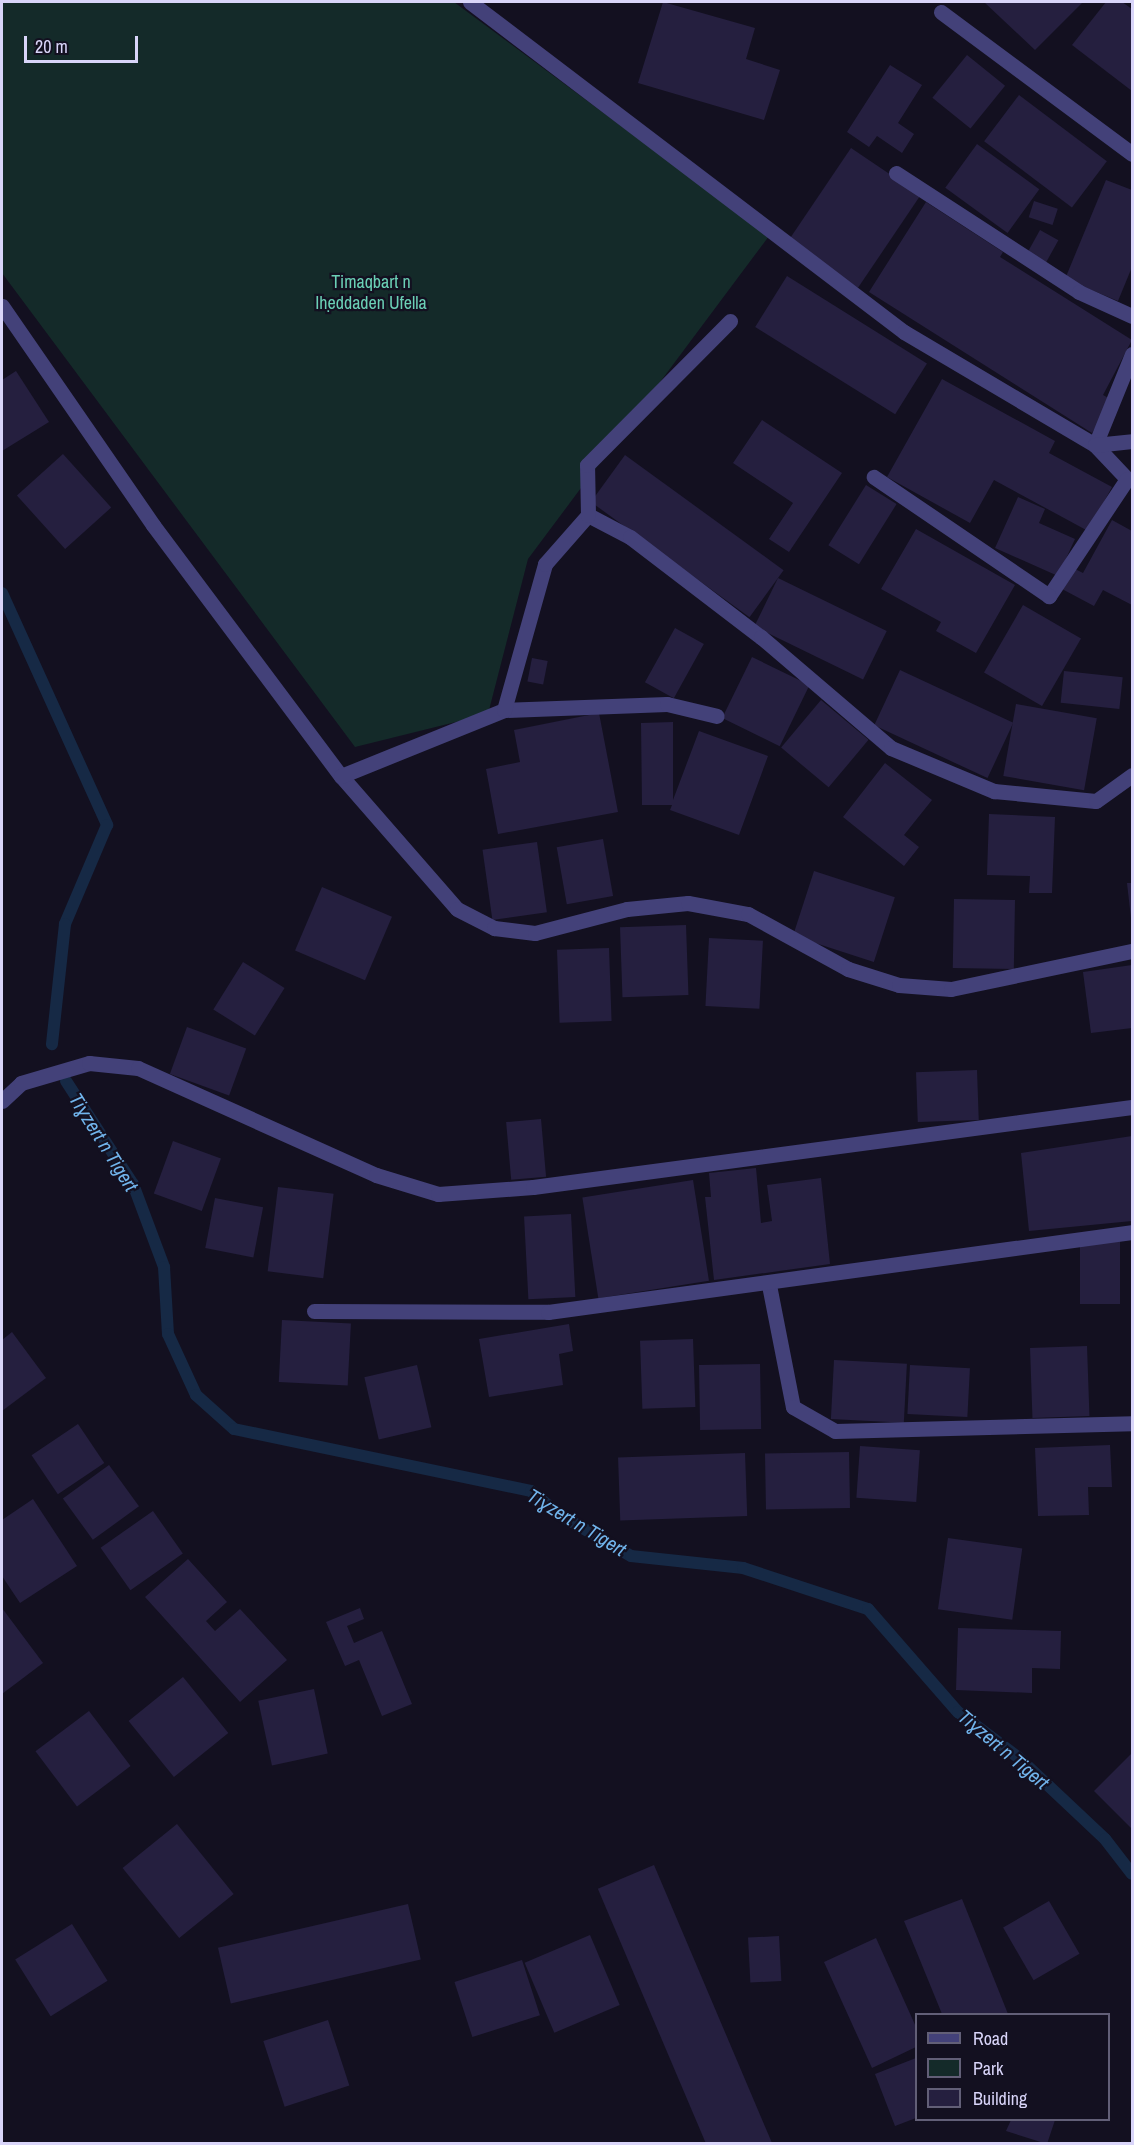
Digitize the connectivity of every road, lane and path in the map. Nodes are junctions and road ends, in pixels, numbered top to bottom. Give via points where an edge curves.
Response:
1 (470, 2) edge
2 (940, 12) dead end
3 (1132, 154) edge
4 (896, 173) dead end
5 (2, 306) edge
6 (1132, 316) edge
7 (730, 321) dead end
8 (1132, 354) edge
9 (1132, 441) edge
10 (1095, 444) junction
11 (873, 477) dead end
12 (588, 515) junction
13 (504, 710) junction
14 (717, 716) dead end
15 (1132, 775) edge
16 (341, 776) junction
17 (1132, 951) edge
18 (2, 1101) edge
19 (1132, 1107) edge
20 (1132, 1232) edge
21 (770, 1285) junction
22 (314, 1311) dead end
23 (1132, 1423) edge

1 - 10 street via 904,332
2 - 3 street
4 - 6 street via 1078,292
5 - 16 street via 153,525
7 - 12 street via 587,465
8 - 10 street
9 - 10 street
10 - 11 street via 1127,478 1049,597
12 - 13 street via 545,564
12 - 15 street via 630,537 761,638 891,748 994,791 1096,801
13 - 14 street via 668,704
13 - 16 street
16 - 17 street via 457,909 494,927 535,933 627,909 688,903 748,914 848,969 899,985 951,989
18 - 19 street via 21,1083 89,1063 138,1068 376,1175 438,1194 544,1186
20 - 21 street
21 - 22 street via 548,1312
21 - 23 street via 793,1407 835,1431

